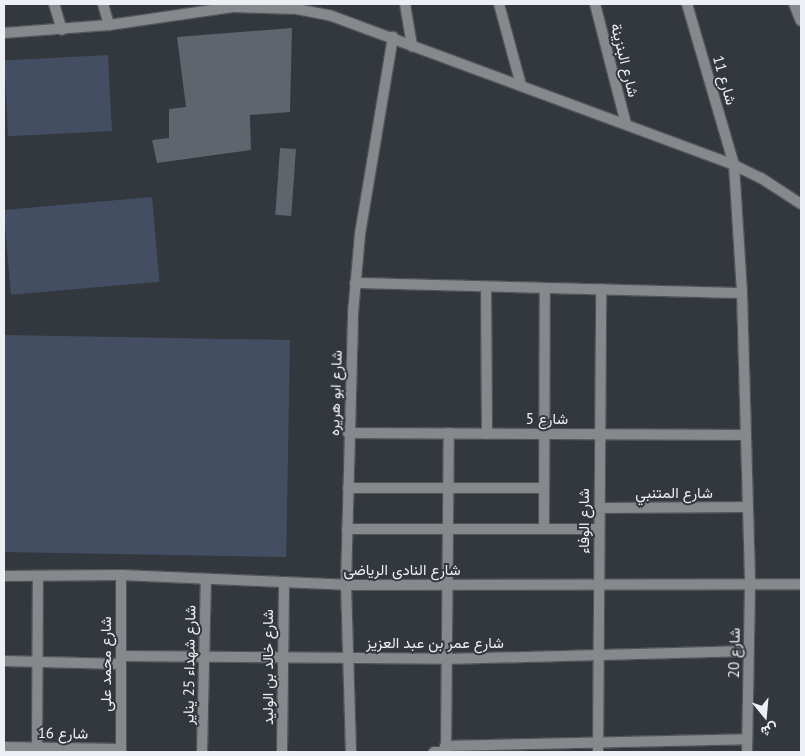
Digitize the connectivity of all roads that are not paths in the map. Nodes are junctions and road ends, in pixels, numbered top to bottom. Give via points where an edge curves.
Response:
1 (54, 4) edge
2 (103, 4) edge
3 (327, 4) edge
4 (405, 4) edge
5 (499, 4) edge
6 (595, 4) edge
7 (687, 4) edge
8 (794, 4) edge
9 (233, 5) edge
10 (190, 8) edge
11 (329, 15) junction
12 (801, 21) edge
13 (109, 25) junction
14 (62, 30) junction
15 (4, 33) edge
16 (393, 37) junction
17 (412, 46) junction
18 (521, 85) junction
19 (626, 124) junction
20 (734, 165) junction
21 (801, 204) edge
22 (355, 283) junction
23 (486, 287) junction
24 (545, 288) junction
25 (601, 289) junction
26 (742, 292) junction
27 (348, 433) junction
28 (449, 433) junction
29 (486, 434) junction
30 (544, 434) junction
31 (600, 434) junction
32 (746, 435) junction
33 (348, 488) junction
34 (448, 488) junction
35 (544, 488) junction
36 (748, 507) junction
37 (600, 508) junction
38 (347, 529) junction
39 (448, 529) junction
40 (544, 529) junction
41 (599, 529) junction
42 (121, 575) junction
43 (4, 576) edge
44 (38, 576) junction
45 (206, 579) junction
46 (284, 582) junction
47 (750, 584) junction
48 (801, 584) edge
49 (346, 585) junction
50 (447, 585) junction
51 (599, 585) junction
52 (749, 651) junction
53 (204, 656) junction
54 (283, 657) junction
55 (599, 657) junction
56 (349, 658) junction
57 (447, 658) junction
58 (121, 660) junction
59 (4, 662) edge
60 (37, 662) junction
61 (747, 739) junction
62 (4, 747) edge
63 (598, 747) edge
64 (523, 748) edge
65 (37, 750) edge
66 (121, 750) edge
67 (445, 750) edge
68 (202, 752) edge
69 (282, 752) edge
70 (351, 752) edge
71 (434, 752) edge
72 (746, 752) edge

1 - 14 street
2 - 13 street
3 - 11 street
4 - 17 street
5 - 18 street
6 - 19 street, شارع البنزينة
7 - 20 street, شارع 11
8 - 12 street
9 - 10 street
9 - 11 street via 297,9
10 - 13 street
11 - 16 street
13 - 14 street
14 - 15 street
16 - 17 street
16 - 22 street, شارع ابو هريره via 360,234
17 - 18 street
18 - 19 street
19 - 20 street
20 - 21 street
20 - 26 street, شارع 11
22 - 23 street
22 - 27 street, شارع ابو هريره
23 - 24 street
23 - 29 street
24 - 25 street
24 - 30 street
25 - 26 street
25 - 31 street, شارع الوفاء
26 - 32 street, شارع 11
27 - 28 street, شارع 5
27 - 33 street, شارع ابو هريره
28 - 29 street, شارع 5
28 - 34 street
29 - 30 street, شارع 5
30 - 31 street, شارع 5
30 - 35 street
31 - 32 street, شارع 5
31 - 37 street, شارع الوفاء
32 - 36 street, شارع 20
33 - 34 street
33 - 38 street, شارع ابو هريره
34 - 35 street
34 - 39 street
35 - 40 street
36 - 37 street, شارع المتنبي
36 - 47 street, شارع 20
37 - 41 street, شارع الوفاء
38 - 39 street
38 - 49 street, شارع ابو هريره
39 - 40 street
39 - 50 street
40 - 41 street
41 - 51 street, شارع الوفاء
42 - 44 street, شارع النادى الرياضى
42 - 45 street, شارع النادى الرياضى
42 - 58 street, شارع محمد على
43 - 44 street, شارع النادى الرياضى
44 - 60 street
45 - 46 street, شارع النادى الرياضى
45 - 53 street, شارع شهداء 25 يناير
46 - 49 street, شارع النادى الرياضى
46 - 54 street, شارع خالد بن الوليد
47 - 48 street, شارع النادى الرياضى
47 - 51 street, شارع النادى الرياضى
47 - 52 street, شارع 20
49 - 50 street, شارع النادى الرياضى
49 - 56 street, شارع ابو هريره
50 - 51 street, شارع النادى الرياضى
50 - 57 street
51 - 55 street, شارع الوفاء
52 - 55 street, شارع عمر بن عبد العزيز
52 - 61 street, شارع 20
53 - 54 street, شارع عمر بن عبد العزيز
53 - 58 street, شارع عمر بن عبد العزيز
53 - 68 street, شارع شهداء 25 يناير
54 - 56 street, شارع عمر بن عبد العزيز
54 - 69 street, شارع خالد بن الوليد
55 - 57 street, شارع عمر بن عبد العزيز
55 - 63 street, شارع الوفاء
56 - 57 street, شارع عمر بن عبد العزيز
56 - 70 street, شارع ابو هريره
57 - 67 street
58 - 60 street, شارع عمر بن عبد العزيز
58 - 66 street, شارع محمد على
59 - 60 street, شارع عمر بن عبد العزيز
60 - 65 street
61 - 63 street
61 - 72 street, شارع 20
62 - 65 street, شارع 16
63 - 64 street
64 - 67 street
65 - 66 street, شارع 16
67 - 71 street

